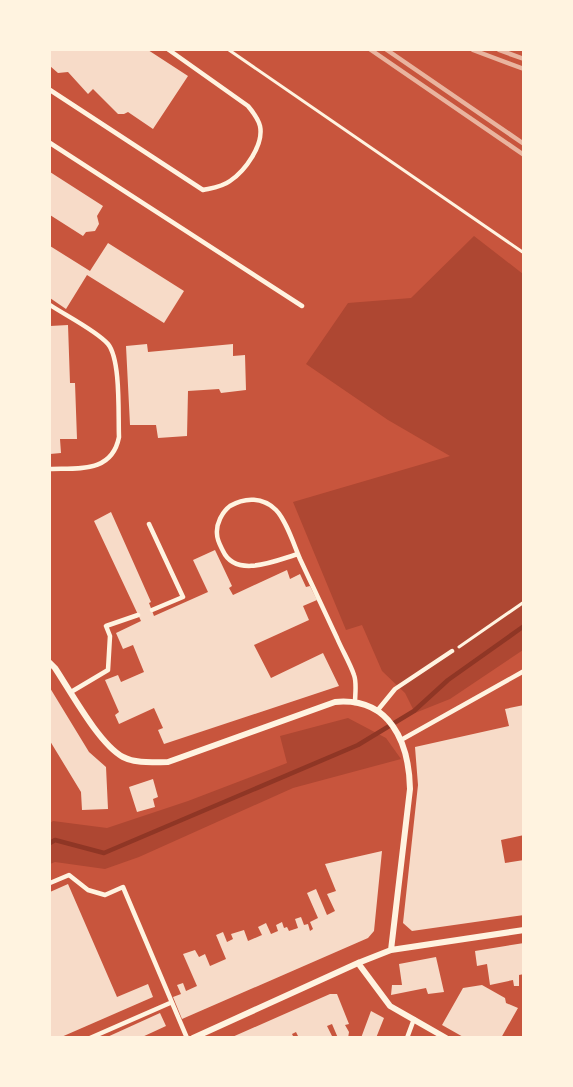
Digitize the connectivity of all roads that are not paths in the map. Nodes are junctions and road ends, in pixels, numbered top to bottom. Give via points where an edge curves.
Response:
1 (169, 50) edge
2 (50, 90) edge
3 (50, 143) edge
4 (50, 305) edge
5 (302, 306) dead end
6 (50, 469) edge
7 (149, 524) dead end
8 (298, 554) junction
9 (152, 610) dead end
10 (138, 615) dead end
11 (452, 651) road end
12 (50, 663) edge
13 (524, 671) edge
14 (71, 692) junction
15 (355, 702) junction
16 (377, 711) junction
17 (401, 740) junction
18 (50, 883) edge
19 (524, 930) edge
20 (391, 950) junction
21 (358, 963) junction
22 (170, 1003) junction
23 (414, 1020) junction
24 (90, 1038) edge
25 (187, 1038) edge
26 (193, 1038) edge
27 (407, 1038) edge
28 (446, 1038) edge

1 - 2 lane via 256,115 259,142 244,167 228,183 203,190
3 - 5 lane
4 - 6 lane via 103,340 113,352 119,436 111,457 101,464
7 - 9 lane via 183,597
8 - 8 lane via 264,564 235,563 225,555 218,540 220,519 237,502 264,501 277,511
8 - 15 lane via 355,678
10 - 14 lane via 106,626 110,636 108,670
11 - 16 lane via 395,689
12 - 14 street
13 - 17 lane
14 - 15 street via 104,741 123,757 148,763 168,762 335,702
15 - 16 street
16 - 17 street via 394,726
17 - 20 street via 409,763 410,789
18 - 22 lane via 69,875 88,890 105,895 123,887
19 - 20 street
20 - 21 street
21 - 23 street via 390,1006
21 - 26 street
22 - 24 lane
22 - 25 lane
23 - 27 lane
23 - 28 street

